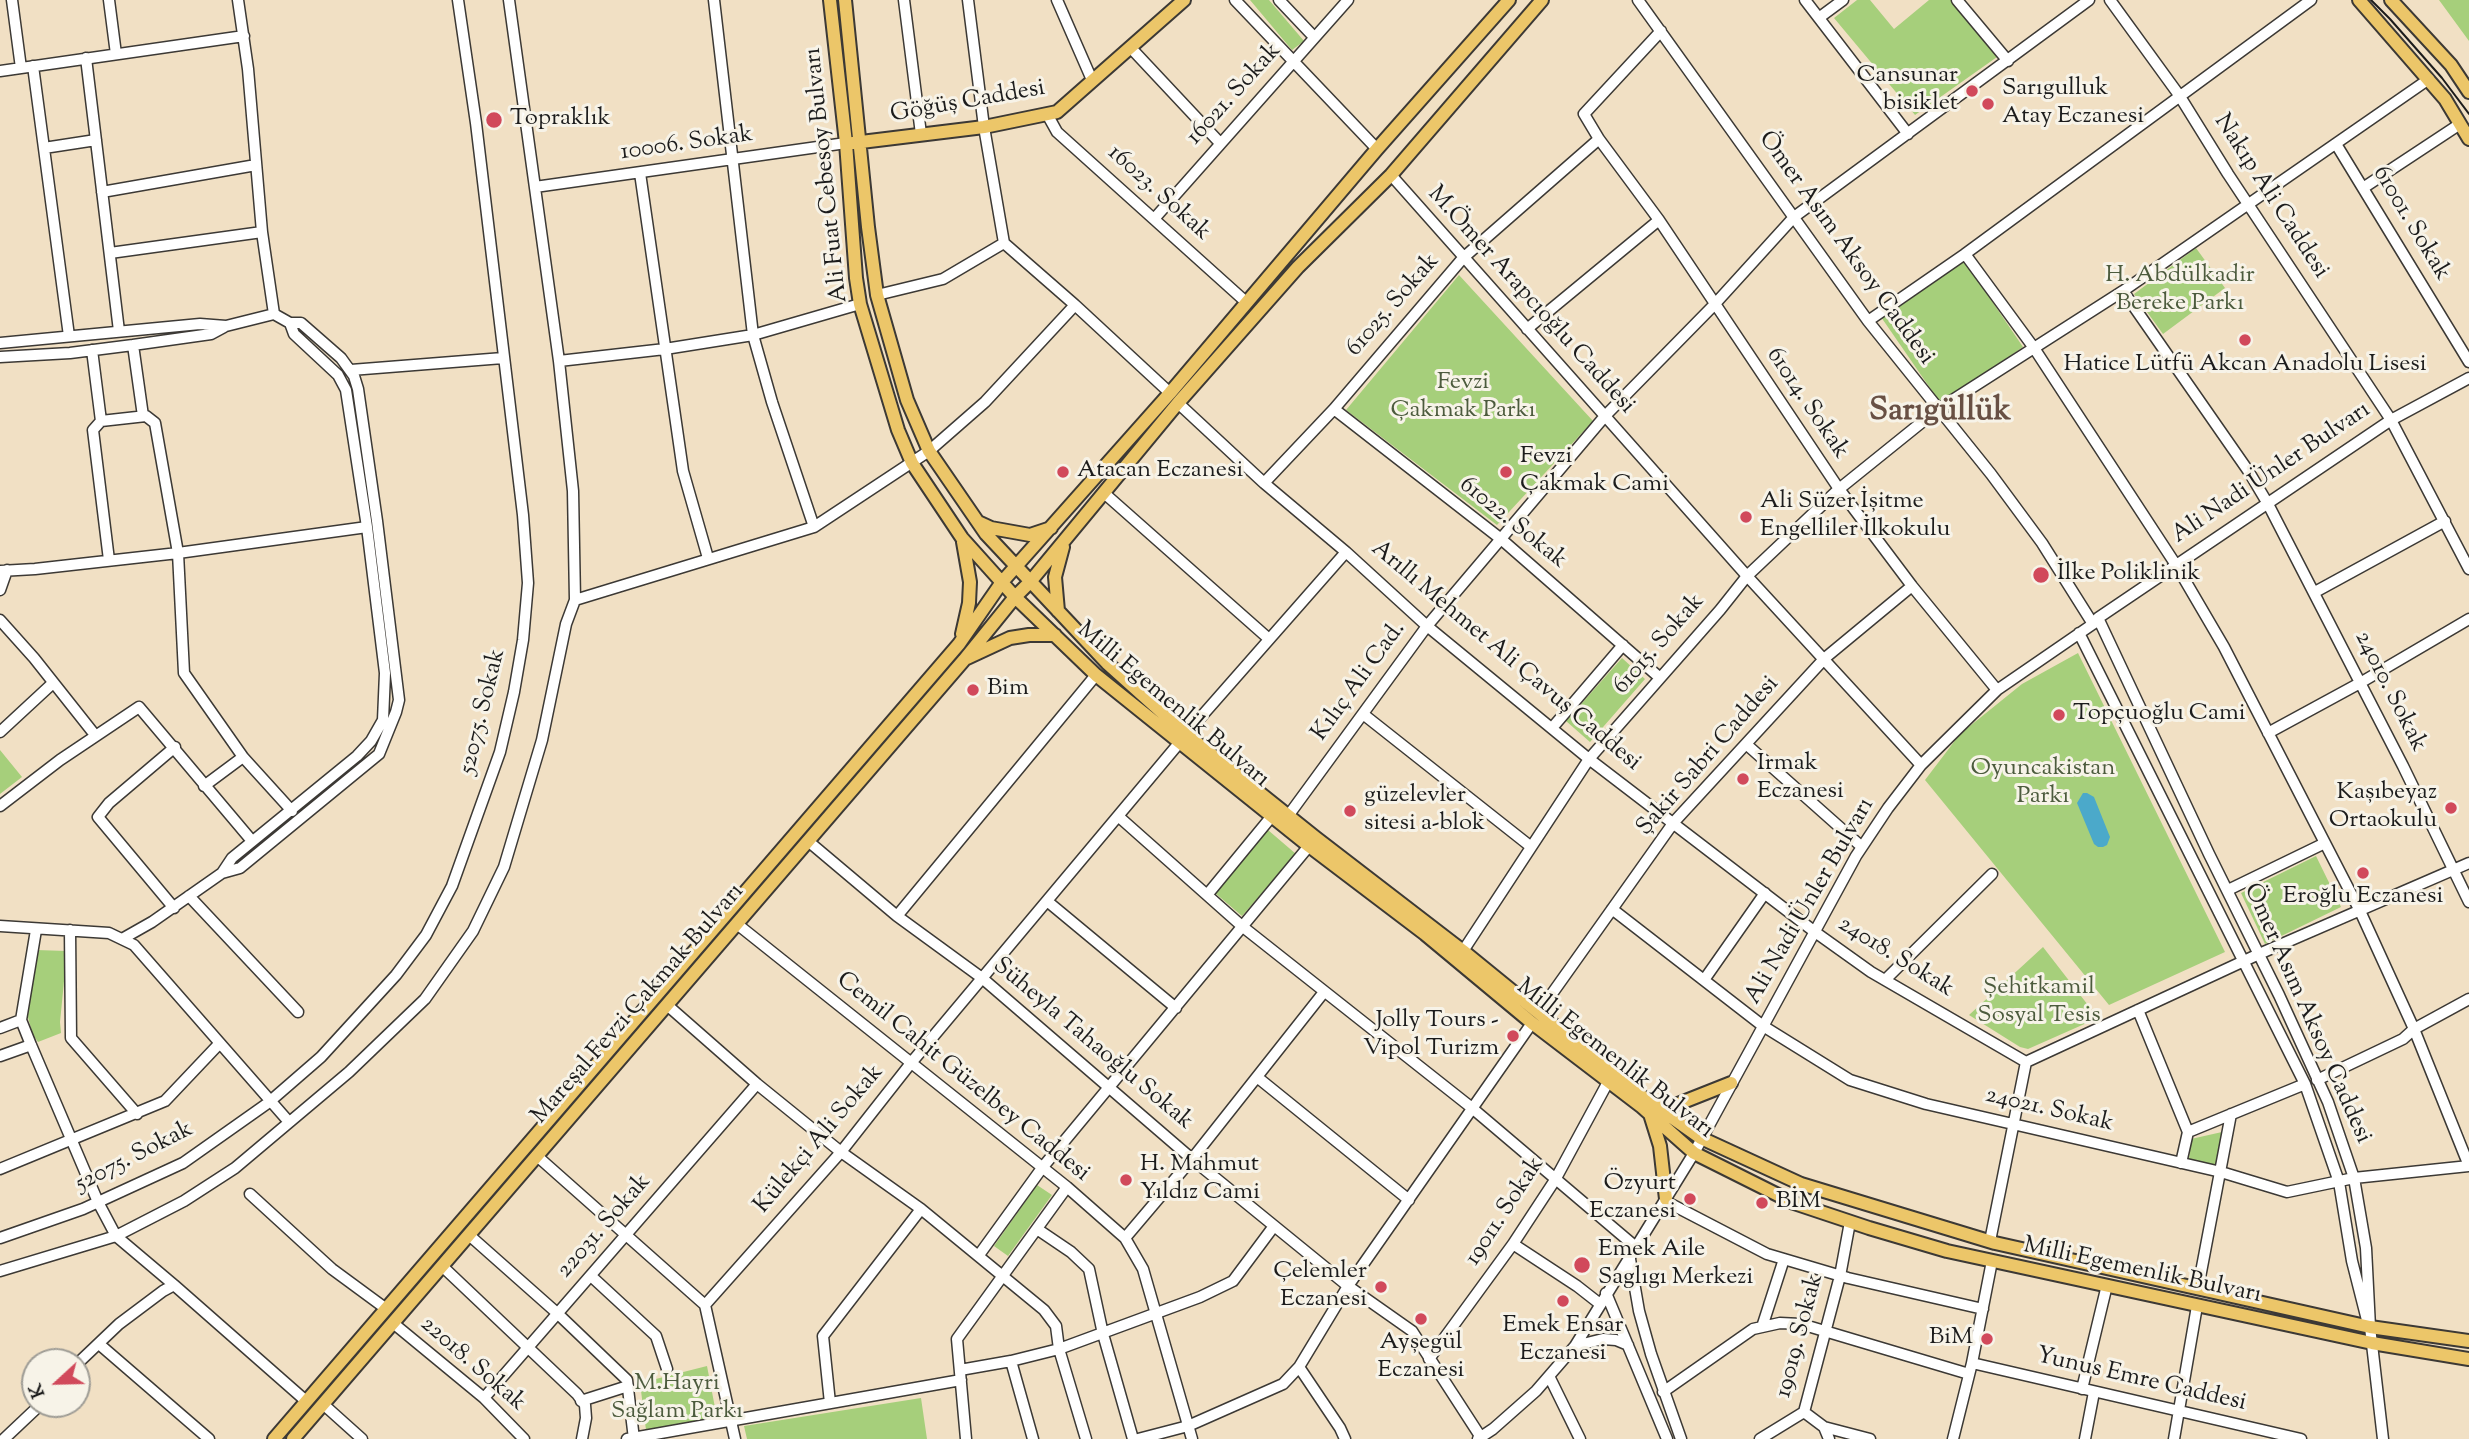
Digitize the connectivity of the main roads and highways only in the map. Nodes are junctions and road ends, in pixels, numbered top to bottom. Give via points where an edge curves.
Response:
1 (830, 0) edge
2 (845, 0) edge
3 (1184, 0) edge
4 (1510, 0) edge
5 (1542, 0) edge
6 (2359, 0) edge
7 (2390, 0) edge
8 (2469, 92) edge
9 (2469, 139) edge
10 (853, 143) junction
11 (1174, 398) junction
12 (976, 521) junction
13 (1052, 528) junction
14 (962, 538) junction
15 (1065, 541) junction
16 (1017, 567) junction
17 (1002, 582) junction
18 (1030, 582) junction
19 (1015, 597) junction
20 (1058, 611) junction
21 (1055, 635) junction
22 (959, 644) junction
23 (964, 660) junction
24 (1183, 738) junction
25 (1535, 1018) junction
26 (1731, 1083) road end
27 (1654, 1111) junction
28 (1665, 1200) road end
29 (2469, 1341) edge
30 (2469, 1359) edge
31 (274, 1439) edge
32 (293, 1439) edge

1 - 10 main road, Ali Fuat Cebesoy Bulvarı
2 - 10 main road
3 - 10 main road, Göğüş Caddesi via 1057,112 984,127
4 - 11 main road via 1246,302
5 - 11 main road via 1391,175
6 - 9 main road via 2445,99
7 - 8 main road via 2451,65
10 - 12 main road, Milli Egemenlik Bulvarı via 877,295 899,377 929,452
10 - 14 main road, Ali Fuat Cebesoy Bulvarı via 860,304 912,463
11 - 13 main road
11 - 15 main road, Mareşal Fevzi Çakmak Bulvarı
12 - 13 main road via 1030,535
12 - 16 main road, Milli Egemenlik Bulvarı
13 - 16 main road
14 - 17 main road, Ali Fuat Cebesoy Bulvarı
14 - 22 main road via 970,603
15 - 18 main road, Mareşal Fevzi Çakmak Bulvarı
15 - 20 main road via 1055,577
16 - 17 main road
16 - 18 main road, Milli Egemenlik Bulvarı
17 - 19 main road, Ali Fuat Cebesoy Bulvarı
17 - 22 main road
18 - 19 main road, Mareşal Fevzi Çakmak Bulvarı
18 - 20 main road, Milli Egemenlik Bulvarı
19 - 21 main road, Milli Egemenlik Bulvarı
19 - 23 main road, Mareşal Fevzi Çakmak Bulvarı
20 - 24 main road, Milli Egemenlik Bulvarı
21 - 23 main road via 1010,638
21 - 24 main road, Milli Egemenlik Bulvarı via 1096,675
22 - 31 main road
23 - 32 main road, Mareşal Fevzi Çakmak Bulvarı
24 - 25 main road, Milli Egemenlik Bulvarı via 1272,817
24 - 25 main road, Milli Egemenlik Bulvarı via 1463,951
25 - 27 main road, Milli Egemenlik Bulvarı
25 - 27 main road, Milli Egemenlik Bulvarı via 1608,1082
26 - 27 main road
27 - 28 main road
27 - 29 main road, Milli Egemenlik Bulvarı via 1801,1184 1990,1241 2370,1327
27 - 30 main road, Milli Egemenlik Bulvarı via 1694,1153 1794,1203 1850,1222 1992,1261 2372,1343

